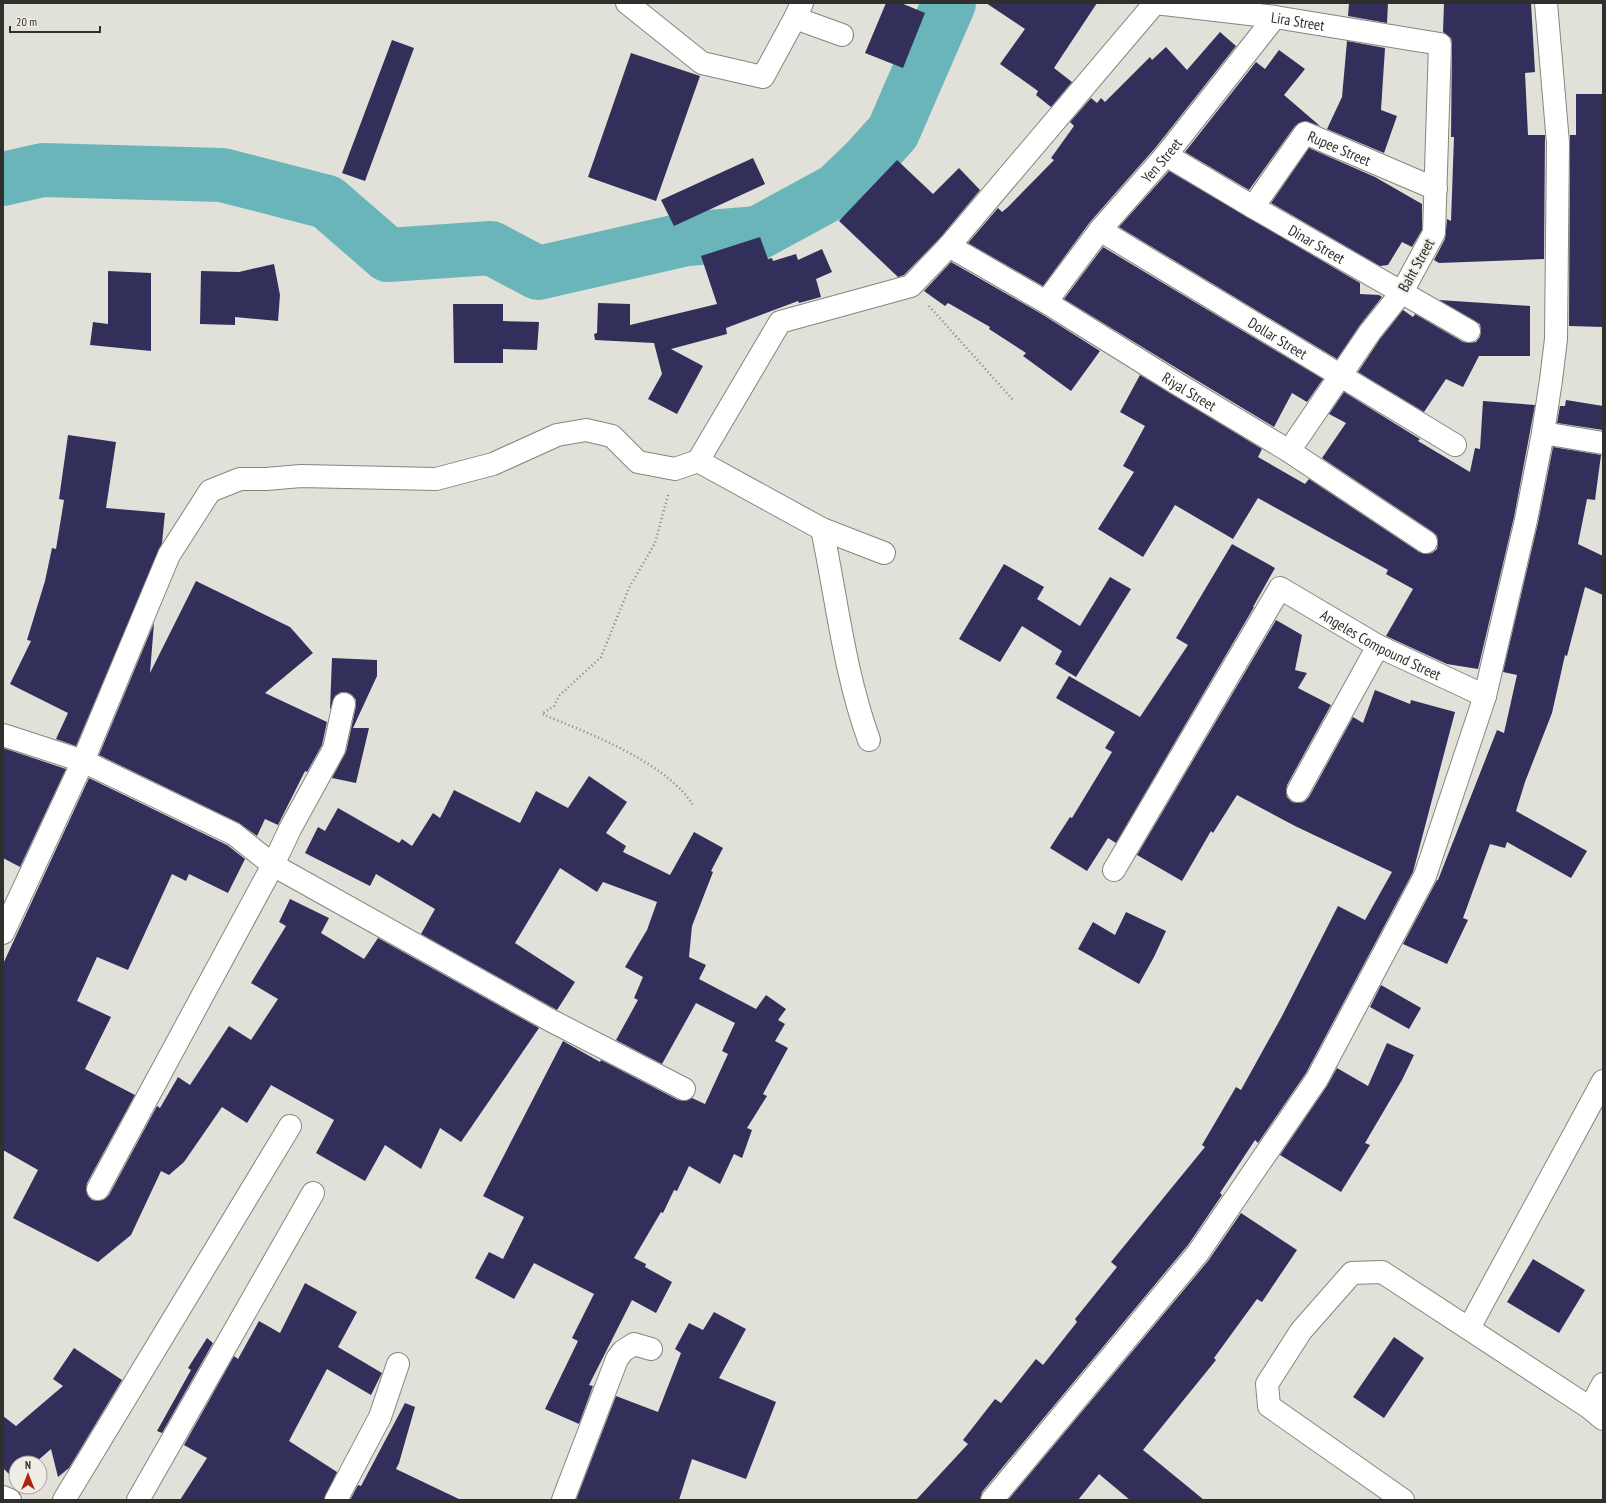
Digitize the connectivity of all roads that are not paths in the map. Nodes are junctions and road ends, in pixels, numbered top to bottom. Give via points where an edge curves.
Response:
1 (627, 3) edge
2 (1155, 3) edge
3 (1546, 3) edge
4 (798, 10) edge
5 (1275, 16) junction
6 (842, 35) dead end
7 (1440, 44) joint
8 (1166, 155) junction
9 (1436, 189) junction
10 (1253, 208) junction
11 (1100, 230) junction
12 (949, 246) junction
13 (1402, 292) junction
14 (1046, 302) junction
15 (1469, 332) dead end
16 (1340, 376) junction
17 (1543, 433) junction
18 (1603, 443) edge
19 (1455, 445) dead end
20 (1289, 452) junction
21 (698, 461) junction
22 (822, 529) junction
23 (1426, 542) dead end
24 (884, 553) dead end
25 (1378, 646) junction
26 (1485, 696) junction
27 (344, 704) dead end
28 (3, 735) edge
29 (869, 740) dead end
30 (84, 761) junction
31 (1298, 791) dead end
32 (273, 865) junction
33 (1114, 870) dead end
34 (3, 934) edge
35 (1603, 1081) edge
36 (684, 1089) dead end
37 (290, 1126) dead end
38 (98, 1189) dead end
39 (313, 1193) dead end
40 (1469, 1328) junction
41 (651, 1349) dead end
42 (398, 1364) dead end
43 (1603, 1384) edge
44 (1597, 1414) edge
45 (3, 1497) edge
46 (10, 1500) edge
47 (64, 1500) edge
48 (138, 1500) edge
49 (336, 1500) edge
50 (563, 1500) edge
51 (992, 1500) edge
52 (1403, 1500) edge

1 - 4 street via 702,62 763,77
2 - 5 street, Lira Street
2 - 12 street
3 - 17 street via 1558,143 1556,340
4 - 6 street
5 - 7 street, Lira Street
5 - 8 street, Yen Street
7 - 9 street, Baht Street
8 - 10 street, Dinar Street
8 - 11 street, Yen Street
9 - 10 street, Rupee Street via 1305,133
9 - 13 street, Baht Street via 1434,233
10 - 13 street, Dinar Street
11 - 14 street, Yen Street
11 - 16 street, Dollar Street
12 - 14 street, Riyal Street
12 - 21 street via 911,286 780,322
13 - 15 street, Dinar Street
13 - 16 street, Baht Street
14 - 20 street, Riyal Street
16 - 19 street, Dollar Street
16 - 20 street, Baht Street
17 - 18 street
17 - 26 street via 1526,520
20 - 23 street, Riyal Street
21 - 22 street
21 - 30 street via 675,470 638,462 612,436 586,430 557,435 493,464 436,479 309,476 266,480 240,479 210,492 169,556
22 - 24 street
22 - 29 street via 846,660
25 - 26 street, Angeles Compound Street
25 - 31 street
25 - 33 street, Angeles Compound Street via 1280,588
26 - 51 street via 1426,876 1317,1079 1198,1253
27 - 32 street via 334,749
28 - 30 street
30 - 32 street via 234,834
30 - 34 street
32 - 36 street via 548,1019
32 - 38 street
35 - 40 street
37 - 47 street
39 - 48 street
40 - 44 street
40 - 52 street via 1382,1272 1352,1273 1301,1331 1267,1384 1269,1406
41 - 50 street via 634,1344 623,1351 617,1359
42 - 49 street via 380,1417
43 - 44 street
45 - 46 street

